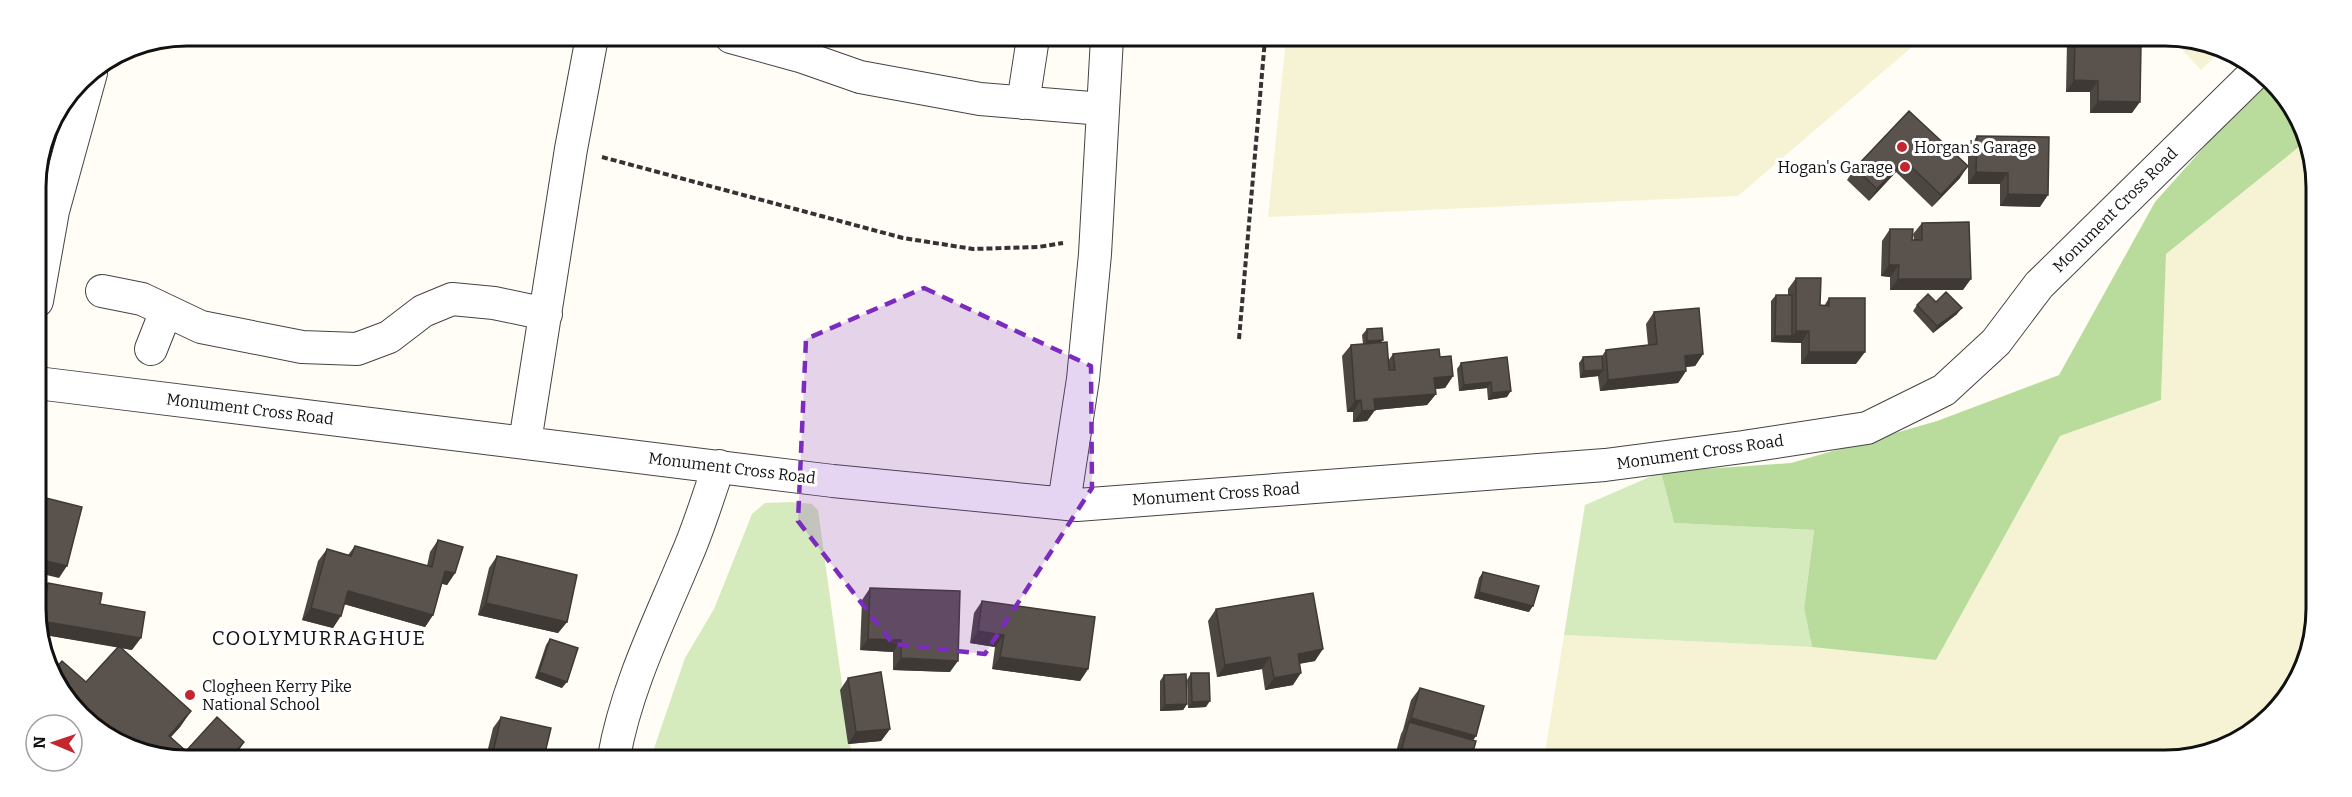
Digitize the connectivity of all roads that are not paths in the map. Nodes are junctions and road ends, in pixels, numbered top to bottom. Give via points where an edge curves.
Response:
1 (590, 46) edge
2 (764, 46) edge
3 (1032, 46) edge
4 (1107, 46) edge
5 (2251, 76) edge
6 (88, 88) edge
7 (1023, 103) junction
8 (1103, 109) junction
9 (47, 246) edge
10 (102, 291) dead end
11 (166, 311) junction
12 (546, 314) junction
13 (151, 349) dead end
14 (47, 384) edge
15 (525, 442) junction
16 (718, 466) junction
17 (1064, 503) junction
18 (615, 750) edge

1 - 12 street
2 - 7 street via 860,78
3 - 7 street
4 - 8 street
5 - 17 street, Monument Cross Road via 2039,285 1996,342 1944,390 1866,428 1605,465
6 - 9 street
7 - 8 street
8 - 17 street via 1083,379
10 - 11 street via 142,299
11 - 12 street via 201,327 250,339 302,347 357,349 389,337 423,311 452,299
11 - 13 street
12 - 15 street
14 - 15 street, Monument Cross Road
15 - 16 street, Monument Cross Road
16 - 17 street, Monument Cross Road
16 - 18 street via 635,685

